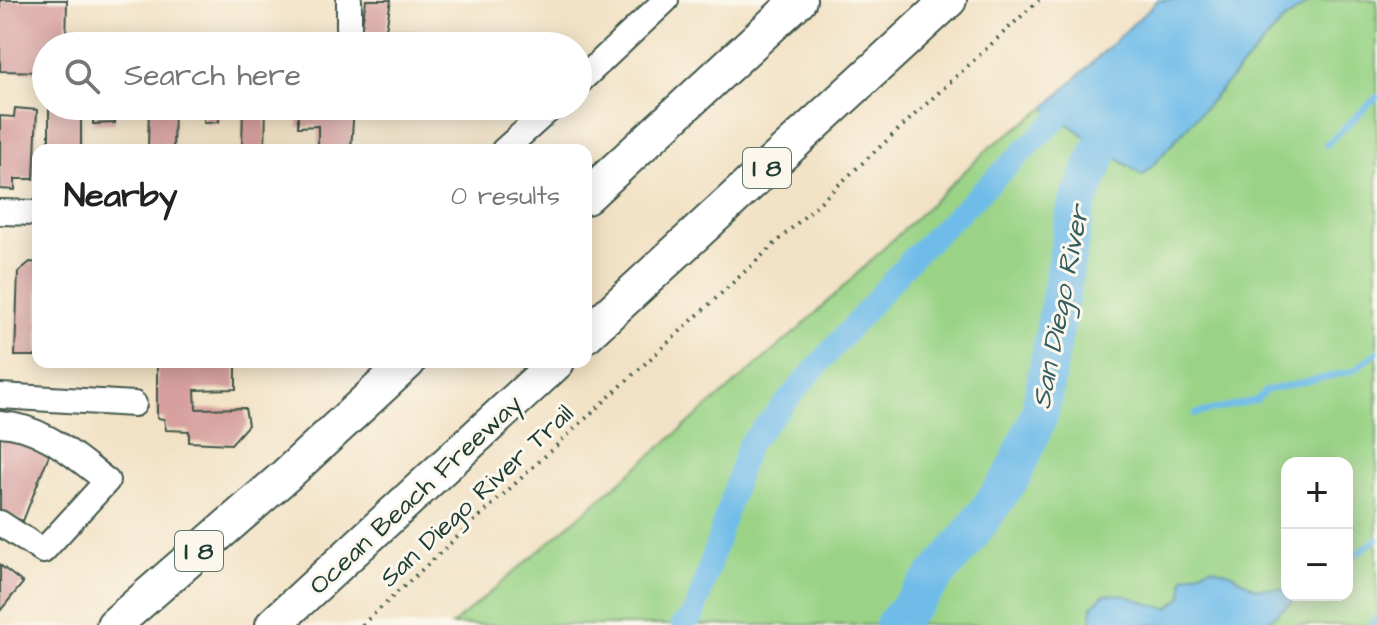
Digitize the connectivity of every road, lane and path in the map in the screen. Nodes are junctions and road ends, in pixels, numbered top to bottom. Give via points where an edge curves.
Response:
1 (349, 0) edge
2 (799, 0) edge
3 (949, 0) edge
4 (1039, 0) edge
5 (661, 2) edge
6 (349, 32) edge
7 (592, 62) edge
8 (537, 120) edge
9 (511, 144) edge
10 (592, 191) edge
11 (0, 212) edge
12 (32, 213) edge
13 (592, 329) edge
14 (402, 368) edge
15 (551, 368) edge
16 (0, 396) edge
17 (134, 404) dead end
18 (0, 424) edge
19 (0, 523) edge
20 (114, 625) edge
21 (273, 625) edge
22 (362, 625) edge

1 - 6 street
2 - 10 highway
3 - 13 highway, I 8
4 - 22 path, San Diego River Trail
5 - 7 street
8 - 9 street
11 - 12 street
14 - 20 highway, I 8
15 - 21 highway, Ocean Beach Freeway
16 - 17 street
18 - 19 street via 24,425 107,481 43,551

